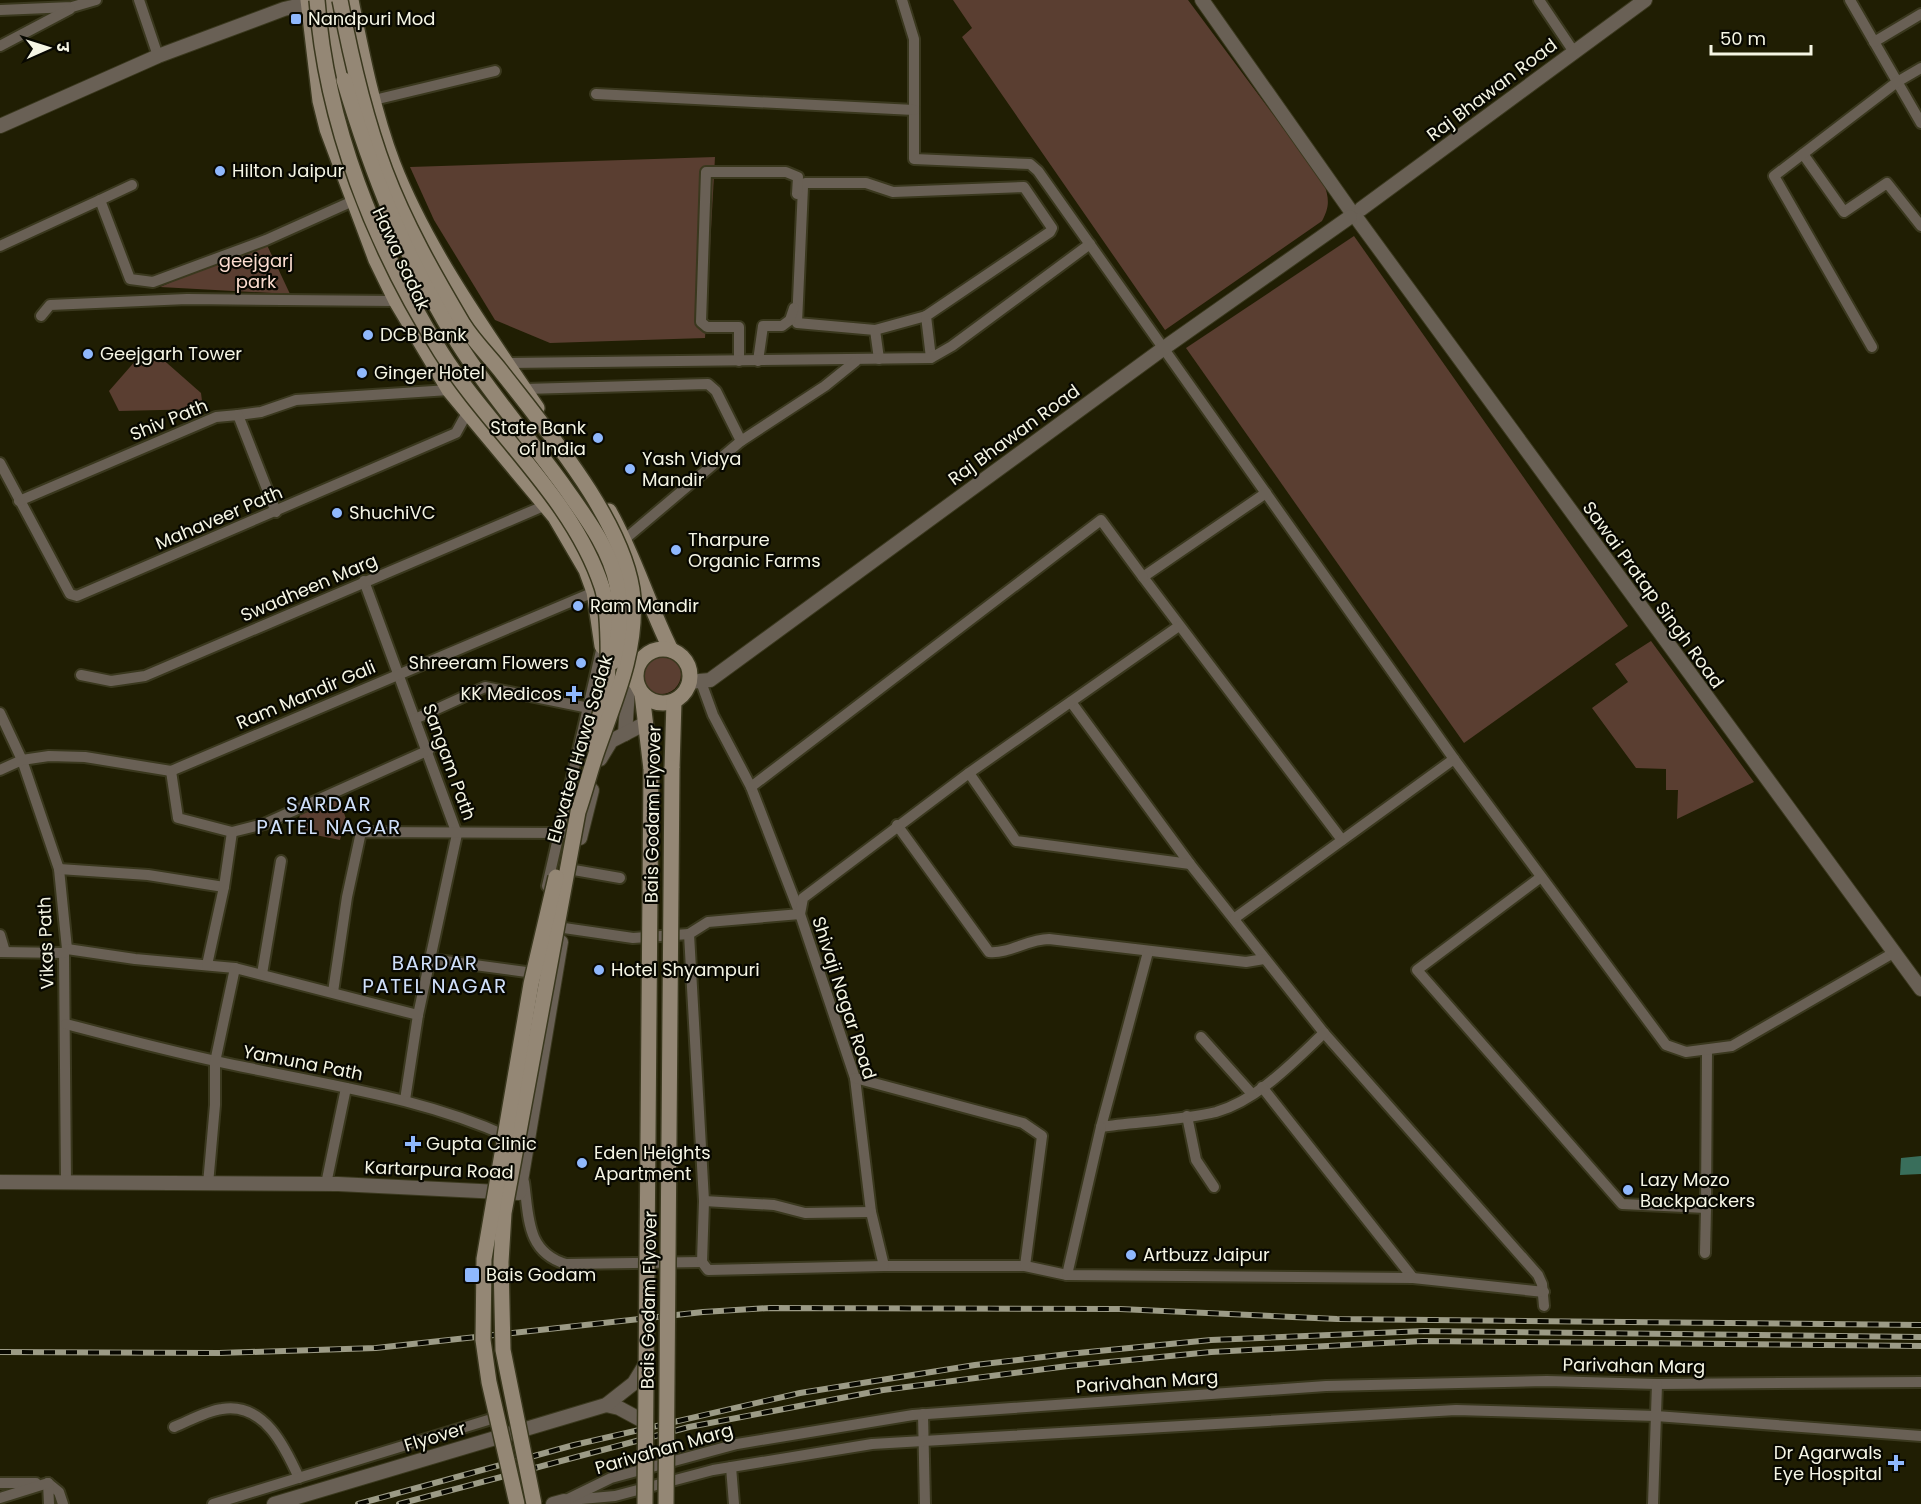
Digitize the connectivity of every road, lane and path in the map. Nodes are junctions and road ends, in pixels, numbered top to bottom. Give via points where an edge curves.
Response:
1 (96, 0) edge
2 (139, 0) edge
3 (330, 0) edge
4 (338, 0) edge
5 (351, 0) edge
6 (902, 0) edge
7 (1202, 0) edge
8 (1539, 0) edge
9 (1645, 0) edge
10 (1850, 0) edge
11 (311, 1) edge
12 (282, 4) edge
13 (72, 7) junction
14 (0, 10) edge
15 (1921, 14) edge
16 (1874, 42) junction
17 (0, 46) edge
18 (1574, 52) junction
19 (158, 56) junction
20 (1921, 68) edge
21 (495, 71) dead end
22 (1897, 82) junction
23 (597, 94) dead end
24 (374, 100) junction
25 (914, 110) junction
26 (1921, 123) edge
27 (0, 126) edge
28 (1803, 154) junction
29 (132, 185) dead end
30 (100, 200) junction
31 (353, 201) junction
32 (1354, 214) junction
33 (1921, 226) edge
34 (1090, 244) junction
35 (0, 246) edge
36 (396, 301) junction
37 (41, 316) dead end
38 (926, 316) junction
39 (875, 330) junction
40 (1872, 347) dead end
41 (1164, 348) junction
42 (931, 358) junction
43 (879, 360) junction
44 (739, 361) junction
45 (758, 361) junction
46 (856, 361) junction
47 (507, 363) junction
48 (524, 389) junction
49 (449, 390) junction
50 (467, 413) junction
51 (238, 415) junction
52 (555, 433) junction
53 (741, 441) junction
54 (0, 463) edge
55 (511, 465) junction
56 (1266, 493) junction
57 (19, 501) junction
58 (546, 505) junction
59 (276, 512) junction
60 (625, 540) junction
61 (1143, 577) junction
62 (364, 581) junction
63 (594, 592) junction
64 (1179, 626) junction
65 (602, 646) junction
66 (671, 650) junction
67 (399, 673) junction
68 (81, 675) dead end
69 (695, 682) junction
70 (636, 685) junction
71 (605, 694) junction
72 (674, 701) junction
73 (1071, 702) junction
74 (589, 708) junction
75 (0, 713) edge
76 (416, 719) junction
77 (646, 723) junction
78 (625, 734) junction
79 (611, 741) junction
80 (429, 750) junction
81 (1454, 759) junction
82 (22, 760) junction
83 (0, 770) edge
84 (171, 771) junction
85 (969, 773) junction
86 (751, 787) junction
87 (897, 825) junction
88 (232, 832) junction
89 (557, 833) junction
90 (581, 833) junction
91 (457, 834) junction
92 (1342, 840) junction
93 (281, 861) dead end
94 (1190, 864) junction
95 (59, 869) junction
96 (574, 870) junction
97 (1541, 877) junction
98 (620, 878) dead end
99 (224, 887) junction
100 (800, 914) junction
101 (1235, 918) junction
102 (564, 928) junction
103 (689, 934) junction
104 (0, 935) edge
105 (65, 951) junction
106 (3, 952) edge
107 (1148, 952) junction
108 (1895, 952) junction
109 (430, 959) junction
110 (1264, 959) junction
111 (207, 965) junction
112 (235, 968) junction
113 (530, 973) junction
114 (262, 974) junction
115 (556, 976) junction
116 (1921, 988) edge
117 (333, 992) junction
118 (418, 1015) junction
119 (66, 1024) junction
120 (1324, 1033) junction
121 (1201, 1037) dead end
122 (1707, 1051) junction
123 (215, 1062) junction
124 (855, 1078) junction
125 (1262, 1087) junction
126 (346, 1088) junction
127 (1252, 1094) junction
128 (405, 1100) junction
129 (1187, 1116) junction
130 (1101, 1127) junction
131 (501, 1134) junction
132 (528, 1146) junction
133 (0, 1182) edge
134 (66, 1182) junction
135 (208, 1184) junction
136 (326, 1184) junction
137 (521, 1187) junction
138 (1214, 1187) dead end
139 (491, 1193) junction
140 (704, 1201) junction
141 (1706, 1208) junction
142 (872, 1212) junction
143 (1705, 1253) dead end
144 (702, 1262) junction
145 (884, 1266) junction
146 (1025, 1266) junction
147 (1067, 1275) junction
148 (1413, 1278) junction
149 (1544, 1293) junction
150 (1544, 1306) dead end
151 (645, 1365) junction
152 (1921, 1382) edge
153 (1657, 1384) junction
154 (606, 1405) junction
155 (923, 1414) junction
156 (1656, 1416) junction
157 (498, 1417) dead end
158 (645, 1422) junction
159 (174, 1427) dead end
160 (1921, 1436) edge
161 (922, 1441) junction
162 (731, 1467) junction
163 (299, 1478) junction
164 (0, 1483) edge
165 (48, 1483) junction
166 (0, 1498) edge
167 (559, 1502) edge
168 (49, 1504) edge
169 (63, 1504) edge
170 (213, 1504) edge
171 (274, 1504) edge
172 (517, 1504) edge
173 (534, 1504) edge
174 (645, 1504) edge
175 (666, 1504) edge
176 (734, 1504) edge
177 (925, 1504) edge
178 (1653, 1504) edge

1 - 13 street
2 - 19 street
3 - 4 street
3 - 11 street
3 - 71 main road, bridge via 344,80 368,161 408,255 458,344 586,518 605,550 617,585 620,629
4 - 173 main road, Elevated Hawa Sadak, bridge via 366,114 407,223 465,326 573,468 621,546 633,597 632,634 619,696 578,812 504,1214 503,1350
5 - 24 main road, Hawa sadak
6 - 25 street via 914,39
7 - 32 street, Sawai Pratap Singh Road
8 - 18 street
9 - 18 street, Raj Bhawan Road
10 - 16 street
11 - 12 street
11 - 31 main road, Hawa sadak via 320,101
11 - 71 main road, Elevated Hawa Sadak, bridge via 339,126 359,189 392,263 441,353 566,515 589,554 603,590 607,635
12 - 19 street
13 - 14 street
13 - 17 street
15 - 16 street
16 - 22 street
18 - 32 street, Raj Bhawan Road
19 - 27 street
20 - 22 street
21 - 24 street
22 - 26 street
22 - 28 street
23 - 25 street
24 - 47 main road, Hawa sadak via 394,165 435,250
25 - 34 street via 914,159 1030,164
28 - 33 street via 1844,212 1887,183
28 - 40 street via 1774,176
29 - 30 street
30 - 31 street via 130,279 153,282 266,240
30 - 35 street
31 - 36 main road, Hawa sadak
32 - 41 street, Raj Bhawan Road
32 - 108 street, Sawai Pratap Singh Road
34 - 41 street
34 - 42 street
36 - 37 street via 176,300 50,305
36 - 49 main road, Hawa sadak
38 - 39 street
38 - 39 street via 1050,232 1052,228 1024,187 893,192 866,183 805,183 797,322
38 - 42 street
39 - 43 street
41 - 56 street
41 - 69 street, Raj Bhawan Road via 710,680
42 - 43 street
43 - 46 street
44 - 45 street
44 - 45 street via 739,327 707,327 701,322 704,177 709,171 786,172 798,177 794,308 790,321 782,326 763,326
44 - 47 street
45 - 46 street
46 - 53 street
47 - 48 main road, Hawa sadak
48 - 52 main road, Hawa sadak
48 - 53 street via 708,384 716,391
49 - 50 main road, Hawa sadak
49 - 51 street via 296,399 261,412
50 - 55 main road, Hawa sadak
50 - 59 street, Mahaveer Path via 456,433
51 - 57 street, Shiv Path via 216,417
51 - 59 street, Shiv Path
52 - 55 main road
52 - 60 main road, Hawa sadak
53 - 60 street
54 - 57 street, Mahaveer Path
55 - 58 main road, Hawa sadak
56 - 61 street
56 - 81 street
57 - 59 street, Mahaveer Path via 70,594 78,596
58 - 62 street, Swadheen Marg
58 - 63 main road, Hawa sadak via 586,570
60 - 66 main road, Hawa sadak
61 - 64 street
61 - 86 street via 1101,520
62 - 67 street, Sangam Path
62 - 68 street, Swadheen Marg via 145,676 111,681
63 - 65 main road, Hawa sadak
63 - 67 street, Ram Mandir Gali
64 - 73 street
64 - 92 street
65 - 70 main road
65 - 74 street
66 - 69 main road via 688,666
66 - 70 main road via 646,654 636,669
67 - 76 street, Sangam Path
67 - 84 street, Ram Mandir Gali
69 - 72 main road
69 - 86 street, Shivaji Nagar Road
70 - 72 main road via 657,703
70 - 77 main road, Bais Godam Flyover
70 - 78 street
71 - 172 main road, Elevated Hawa Sadak, bridge via 571,808 531,984 484,1259 483,1340
72 - 175 main road, Bais Godam Flyover, bridge
73 - 85 street
73 - 94 street
74 - 76 street via 485,687
74 - 79 street
74 - 89 street
75 - 82 street, Vikas Path
76 - 80 street, Sangam Path
77 - 78 street
77 - 151 main road, Bais Godam Flyover, bridge via 651,769
78 - 79 street
79 - 90 street, Kartarpura Road via 601,756
80 - 88 street via 264,824
80 - 91 street, Sangam Path
81 - 92 street
81 - 97 street
82 - 83 street
82 - 84 street via 49,756 85,758
82 - 95 street, Vikas Path
84 - 88 street via 178,818
85 - 87 street
85 - 94 street via 1016,841
86 - 100 street, Shivaji Nagar Road
87 - 100 street via 803,898
87 - 107 street via 989,952 999,953 1035,939
88 - 99 street
89 - 90 street
89 - 91 street
89 - 113 street
90 - 96 street, Kartarpura Road
91 - 109 street, Sangam Path
91 - 117 street via 362,832 347,897
92 - 101 street
93 - 114 street
94 - 101 street
95 - 99 street via 148,875
95 - 105 street, Vikas Path
96 - 98 street
96 - 102 street, Kartarpura Road
97 - 122 street via 1666,1045 1686,1052
97 - 141 street via 1417,970 1623,1204
99 - 111 street
100 - 103 street via 708,922
100 - 124 street, Shivaji Nagar Road
101 - 110 street
102 - 103 street via 633,938
102 - 115 street, Kartarpura Road
103 - 140 street
104 - 106 street
105 - 106 street
105 - 111 street
105 - 119 street, Vikas Path
107 - 110 street via 1246,962
107 - 130 street
108 - 116 street, Sawai Pratap Singh Road
108 - 122 street via 1732,1046
109 - 113 street
109 - 118 street, Sangam Path
110 - 120 street
111 - 112 street
112 - 114 street
112 - 123 street
113 - 115 street
113 - 131 street
114 - 117 street
115 - 132 street, Kartarpura Road
117 - 118 street
118 - 128 street, Sangam Path
119 - 123 street, Yamuna Path
119 - 134 street, Vikas Path
120 - 125 street
120 - 149 street via 1538,1275
121 - 127 street
122 - 141 street
123 - 126 street, Yamuna Path
123 - 135 street
124 - 142 street, Shivaji Nagar Road
124 - 146 street via 1023,1123 1042,1136
125 - 127 street
125 - 148 street
126 - 128 street, Yamuna Path
126 - 136 street
127 - 129 street via 1216,1112
128 - 131 street, Yamuna Path via 465,1117
129 - 130 street
129 - 138 street via 1196,1160
130 - 147 street
131 - 132 street, Yamuna Path
131 - 139 street
132 - 137 street, Kartarpura Road
133 - 134 street, Kartarpura Road
134 - 135 street, Kartarpura Road
135 - 136 street, Kartarpura Road
136 - 139 street, Kartarpura Road
137 - 139 street, Kartarpura Road
137 - 144 street via 532,1235 540,1251 554,1260 566,1264
140 - 142 street via 774,1205 805,1213
140 - 144 street
141 - 143 street
142 - 145 street, Shivaji Nagar Road
144 - 145 street via 708,1270
145 - 146 street
146 - 147 street
147 - 148 street
148 - 149 street
149 - 150 street
151 - 154 street, Flyover via 634,1383
151 - 158 main road, Bais Godam Flyover, bridge
152 - 153 street, Parivahan Marg
153 - 155 street, Parivahan Marg via 1547,1381 1326,1386
153 - 156 street
154 - 158 street via 619,1407
154 - 171 street, Flyover, bridge
155 - 161 street
155 - 167 street, Parivahan Marg via 737,1444 611,1478
156 - 160 street, Parivahan Marg
156 - 161 street, Parivahan Marg via 1456,1410
156 - 178 street
157 - 163 street
158 - 174 main road, Bais Godam Flyover, bridge
159 - 163 street via 222,1409 253,1415 266,1423 283,1443
161 - 162 street, Parivahan Marg via 872,1444
161 - 177 street
162 - 167 street, Parivahan Marg via 615,1496
162 - 176 street
163 - 170 street
164 - 165 street
165 - 166 street
165 - 168 street
165 - 169 street via 59,1492

